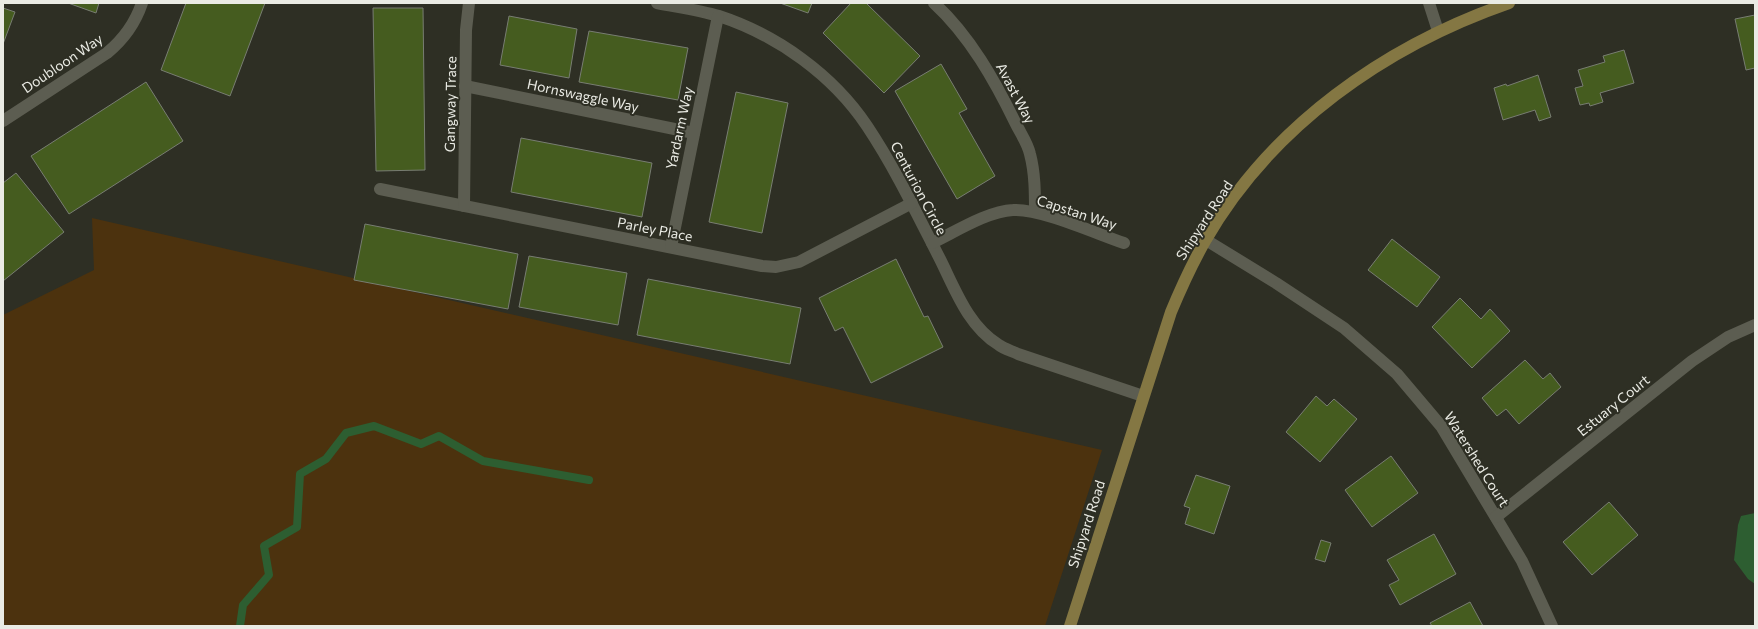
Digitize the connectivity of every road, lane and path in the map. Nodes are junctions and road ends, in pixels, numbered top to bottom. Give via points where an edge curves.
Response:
1 (142, 3) edge
2 (469, 3) edge
3 (657, 3) edge
4 (934, 3) edge
5 (1429, 3) edge
6 (1509, 3) edge
7 (673, 5) edge
8 (718, 16) junction
9 (1438, 31) junction
10 (466, 86) junction
11 (3, 121) edge
12 (694, 133) junction
13 (380, 189) dead end
14 (912, 203) junction
15 (464, 206) junction
16 (1035, 212) junction
17 (1206, 240) junction
18 (932, 243) junction
19 (1124, 243) dead end
20 (671, 247) junction
21 (1755, 325) edge
22 (1143, 396) junction
23 (1496, 517) junction
24 (1070, 626) edge
25 (1552, 626) edge

1 - 11 street, Doubloon Way via 131,29 107,54
2 - 10 street, Gangway Trace via 466,30
3 - 7 street, Centurion Circle
4 - 16 street, Avast Way via 962,34 1002,95 1030,153 1035,181
5 - 9 street
6 - 9 street, Shipyard Road
7 - 8 street, Centurion Circle
8 - 12 street, Yardarm Way
8 - 14 street, Centurion Circle via 775,42 830,82 866,125
9 - 17 street, Shipyard Road via 1365,73 1314,111 1259,167
10 - 12 street, Hornswaggle Way
10 - 15 street, Gangway Trace
12 - 20 street, Yardarm Way
13 - 15 street, Parley Place
14 - 18 street, Centurion Circle
14 - 20 street, Parley Place via 787,266 762,266
15 - 20 street, Parley Place
16 - 18 street, Capstan Way via 1014,210 994,214
16 - 19 street, Capstan Way
17 - 22 street, Shipyard Road via 1171,312
17 - 23 street, Watershed Court via 1276,282 1344,328 1397,374 1441,426
18 - 22 street, Centurion Circle via 969,315 983,333 999,345 1018,354
21 - 23 street, Estuary Court via 1728,337 1692,361
22 - 24 street, Shipyard Road
23 - 25 street, Watershed Court via 1522,561

